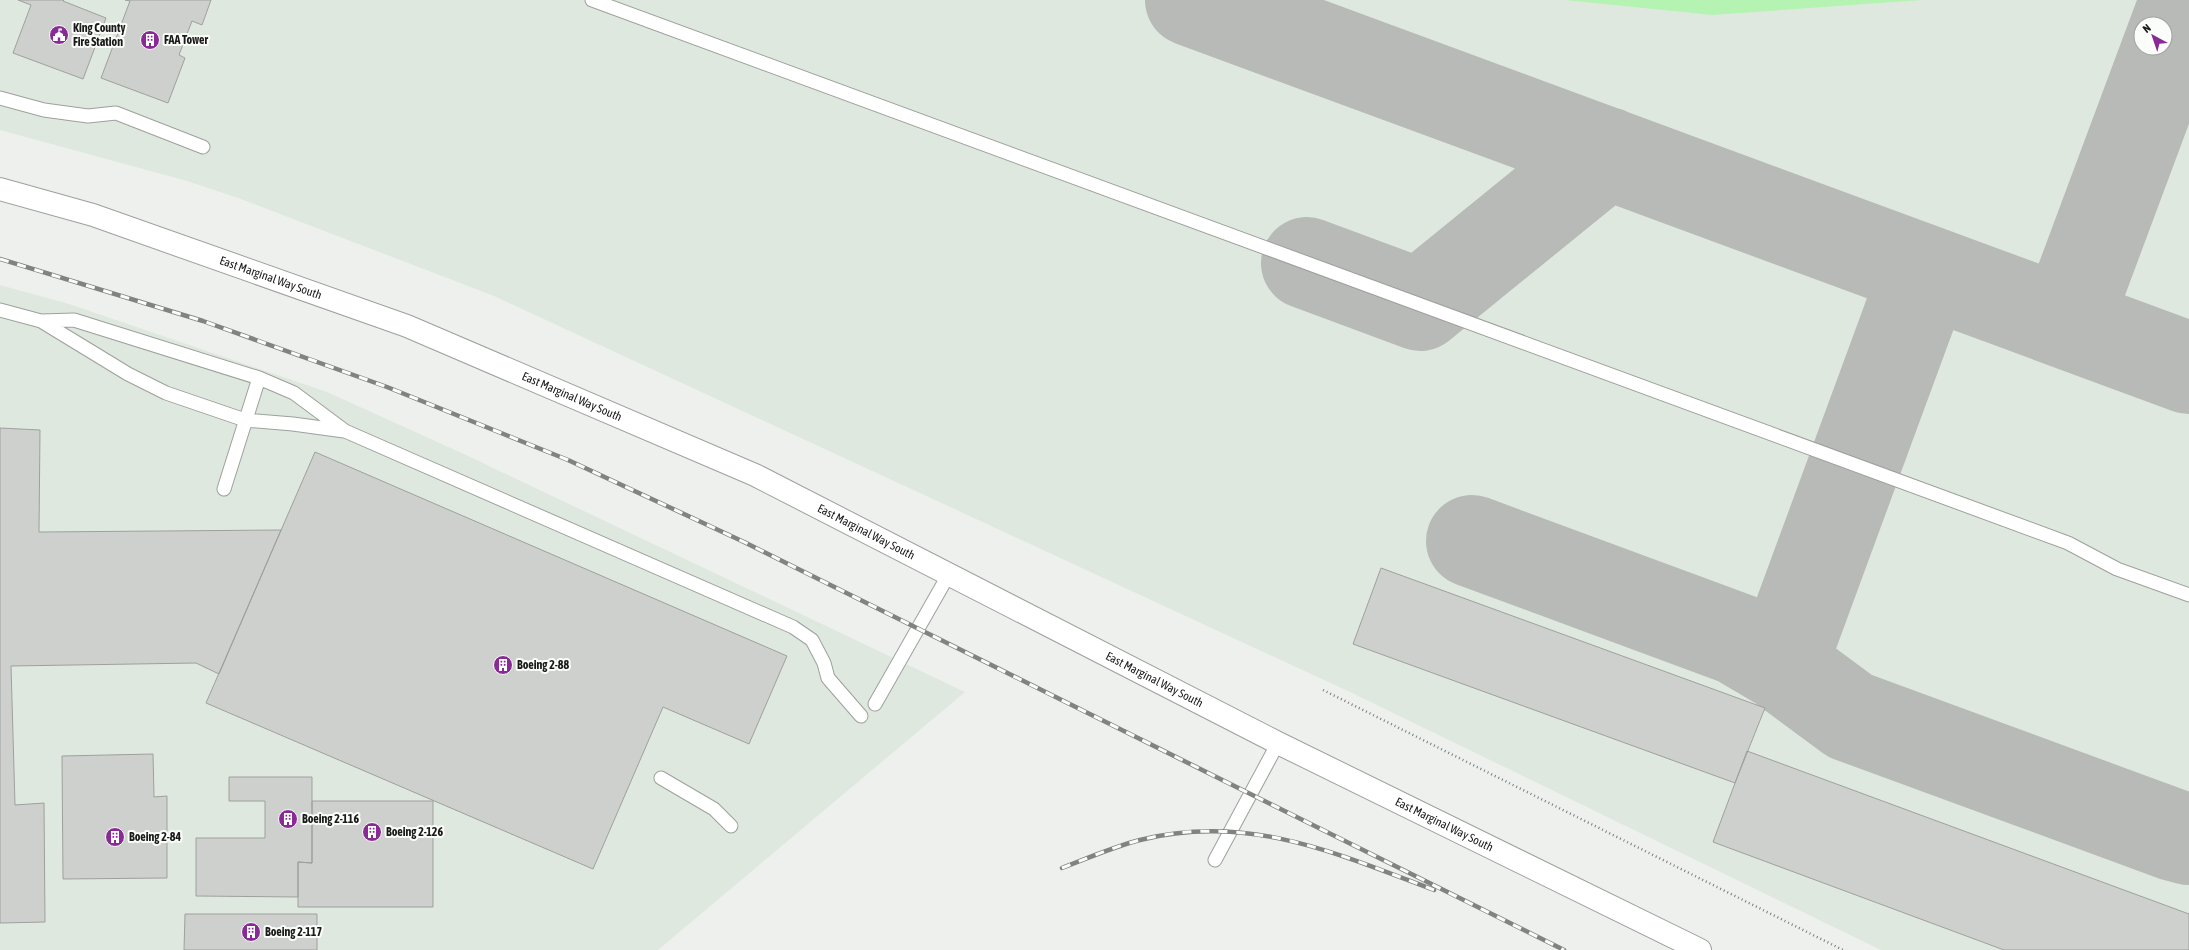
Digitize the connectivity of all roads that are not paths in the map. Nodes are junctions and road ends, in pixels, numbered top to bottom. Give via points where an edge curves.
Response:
1 (592, 0) edge
2 (0, 98) edge
3 (203, 147) dead end
4 (0, 190) edge
5 (0, 310) edge
6 (41, 320) junction
7 (259, 378) junction
8 (245, 420) junction
9 (345, 431) junction
10 (224, 489) dead end
11 (949, 574) junction
12 (2189, 595) edge
13 (875, 704) dead end
14 (861, 716) dead end
15 (1278, 743) junction
16 (661, 778) dead end
17 (731, 826) dead end
18 (1215, 860) dead end
19 (1700, 950) edge

1 - 12 lane via 2068,543 2117,569
2 - 3 lane via 44,110 88,116 116,113
4 - 11 main road, East Marginal Way South via 93,215 407,326 755,475
5 - 6 lane
6 - 7 lane via 74,320
6 - 8 lane via 128,374 166,393
7 - 8 lane
7 - 9 lane via 294,393
8 - 9 lane
8 - 10 lane
9 - 14 lane via 793,627 812,640 824,663 828,678
11 - 13 lane
11 - 15 main road, East Marginal Way South
15 - 18 lane
15 - 19 main road, East Marginal Way South
16 - 17 lane via 714,809

